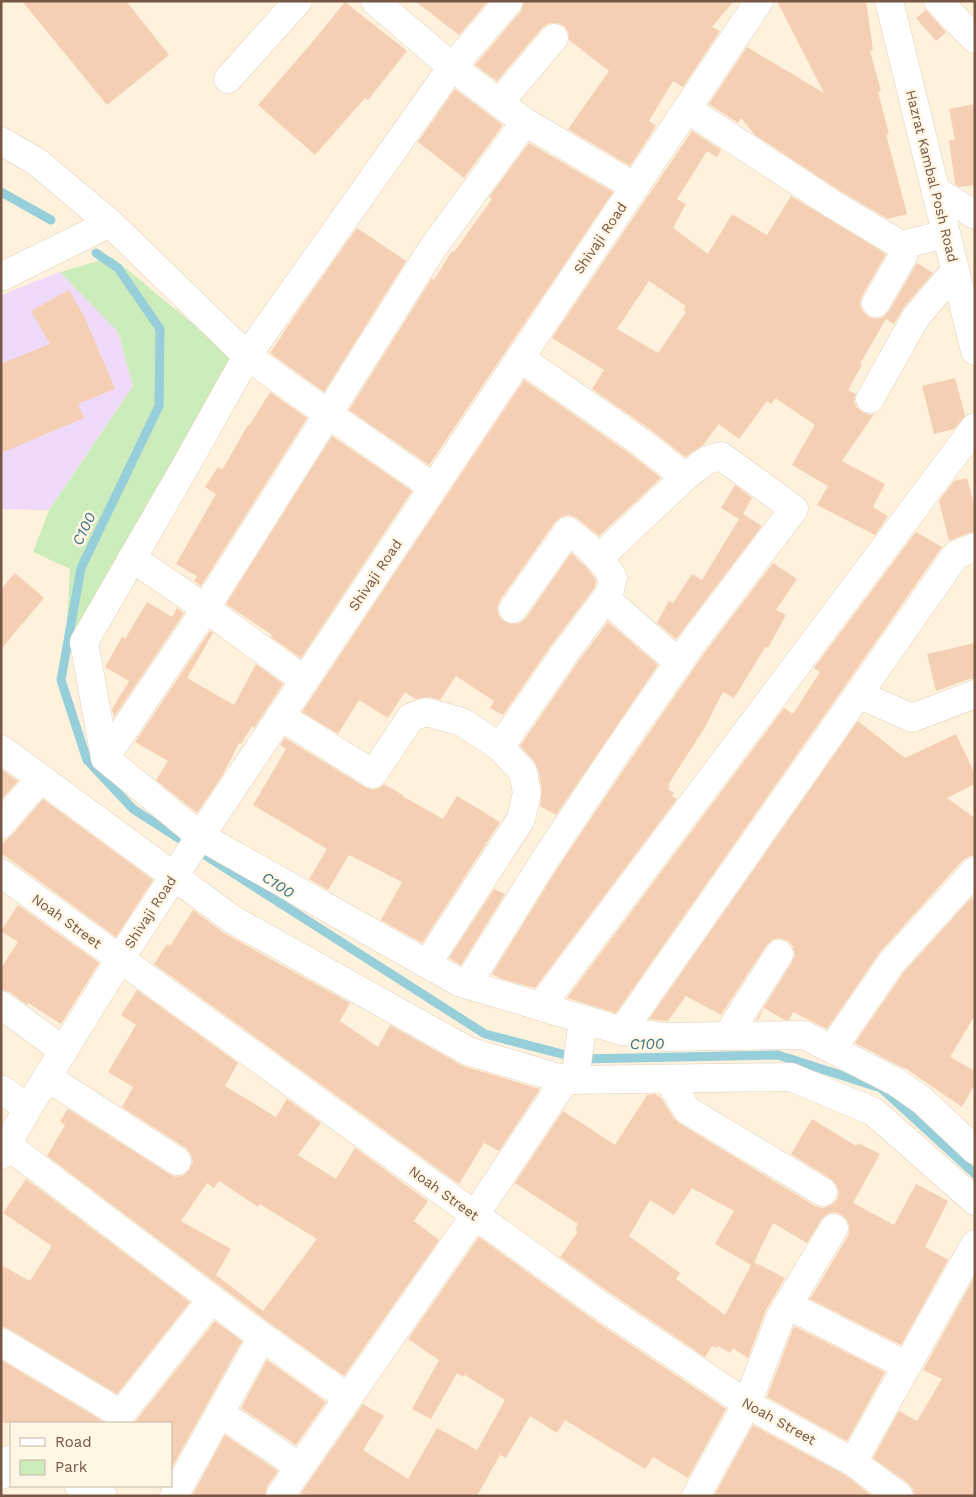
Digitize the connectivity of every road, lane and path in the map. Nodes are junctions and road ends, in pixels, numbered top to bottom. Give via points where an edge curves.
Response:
1 (298, 1) edge
2 (509, 1) edge
3 (759, 1) edge
4 (889, 1) edge
5 (938, 1) edge
6 (392, 6) edge
7 (970, 27) edge
8 (554, 38) dead end
9 (452, 67) junction
10 (228, 79) dead end
11 (499, 103) junction
12 (687, 109) junction
13 (525, 122) junction
14 (1, 142) edge
15 (635, 186) junction
16 (935, 190) junction
17 (975, 215) edge
18 (110, 223) junction
19 (946, 234) junction
20 (901, 245) junction
21 (955, 271) junction
22 (1, 277) edge
23 (876, 304) dead end
24 (975, 351) edge
25 (247, 356) junction
26 (520, 358) junction
27 (870, 399) dead end
28 (328, 414) junction
29 (975, 427) edge
30 (685, 477) junction
31 (433, 487) junction
32 (975, 547) edge
33 (132, 558) junction
34 (599, 558) junction
35 (606, 599) junction
36 (205, 608) junction
37 (513, 609) dead end
38 (679, 663) junction
39 (304, 680) junction
40 (858, 694) junction
41 (975, 694) edge
42 (280, 716) junction
43 (500, 747) junction
44 (1, 749) edge
45 (105, 758) junction
46 (41, 778) junction
47 (1, 824) edge
48 (188, 854) junction
49 (975, 871) edge
50 (1, 873) edge
51 (779, 954) dead end
52 (120, 959) junction
53 (427, 964) junction
54 (467, 985) junction
55 (1, 1005) edge
56 (541, 1006) junction
57 (583, 1019) junction
58 (622, 1031) junction
59 (728, 1036) junction
60 (832, 1049) junction
61 (64, 1051) junction
62 (47, 1077) junction
63 (572, 1077) junction
64 (668, 1079) junction
65 (1, 1089) edge
66 (28, 1108) junction
67 (4, 1150) edge
68 (975, 1150) edge
69 (176, 1161) dead end
70 (823, 1192) dead end
71 (975, 1201) edge
72 (475, 1215) junction
73 (834, 1228) dead end
74 (975, 1244) edge
75 (212, 1299) junction
76 (788, 1305) junction
77 (262, 1337) junction
78 (1, 1342) edge
79 (907, 1366) junction
80 (348, 1398) junction
81 (747, 1404) junction
82 (220, 1414) junction
83 (118, 1419) edge
84 (10, 1459) edge
85 (853, 1462) junction
86 (300, 1467) junction
87 (1, 1476) edge
88 (81, 1487) edge
89 (103, 1496) edge
90 (174, 1496) edge
91 (280, 1496) edge
92 (696, 1496) edge
93 (899, 1496) edge

1 - 10 street
2 - 9 street
3 - 12 street, Shivaji Road
4 - 16 street, Hazrat Kambal Posh Road
5 - 7 street
6 - 9 street
8 - 11 street
9 - 11 street
9 - 25 street
11 - 13 street
12 - 15 street, Shivaji Road
12 - 20 street
13 - 15 street
13 - 28 street via 432,249
14 - 18 street via 37,162
15 - 26 street, Shivaji Road
16 - 17 street
16 - 19 street, Hazrat Kambal Posh Road
18 - 22 street
18 - 25 street
19 - 20 street
19 - 21 street, Hazrat Kambal Posh Road
20 - 23 street via 903,256
21 - 24 street, Hazrat Kambal Posh Road
21 - 27 street via 916,317
25 - 28 street
25 - 33 street
26 - 30 street
26 - 31 street, Shivaji Road
28 - 31 street
28 - 36 street
29 - 56 street
30 - 34 street
30 - 38 street via 707,460 721,456 794,509
31 - 39 street, Shivaji Road
32 - 40 street via 956,556
33 - 36 street
33 - 45 street via 84,642
34 - 35 street via 613,578
34 - 37 street via 568,531
35 - 38 street
35 - 43 street
36 - 39 street
36 - 45 street
38 - 54 street via 544,861
39 - 42 street, Shivaji Road
40 - 41 street via 912,718
40 - 58 street
42 - 43 street via 374,774 411,716 426,712 462,722
42 - 48 street, Shivaji Road
43 - 53 street via 523,772 527,793 521,819
44 - 46 street
45 - 48 street
46 - 47 street
46 - 48 street
48 - 52 street, Shivaji Road
48 - 53 street
48 - 63 street via 232,919 468,1051
49 - 60 street via 892,962
50 - 52 street, Noah Street
51 - 59 street
52 - 61 street, Shivaji Road
52 - 72 street, Noah Street
53 - 54 street
54 - 56 street
55 - 61 street
56 - 57 street
57 - 58 street
57 - 63 street
58 - 59 street via 665,1037
59 - 60 street via 804,1036
60 - 68 street via 896,1082 923,1101
61 - 62 street, Shivaji Road
62 - 66 street, Shivaji Road
62 - 69 street
63 - 64 street
63 - 72 street
64 - 70 street via 687,1110
64 - 71 street via 791,1077 874,1112
65 - 66 street
66 - 67 street, Shivaji Road
67 - 75 street
72 - 80 street
72 - 81 street, Noah Street
73 - 76 street
74 - 79 street
75 - 77 street
75 - 83 street
76 - 79 street
76 - 81 street
77 - 80 street
77 - 82 street
78 - 83 street
79 - 85 street
80 - 86 street
81 - 85 street, Noah Street
81 - 92 street
82 - 86 street
82 - 90 street
84 - 87 street
85 - 93 street, Noah Street
86 - 91 street
88 - 89 street

